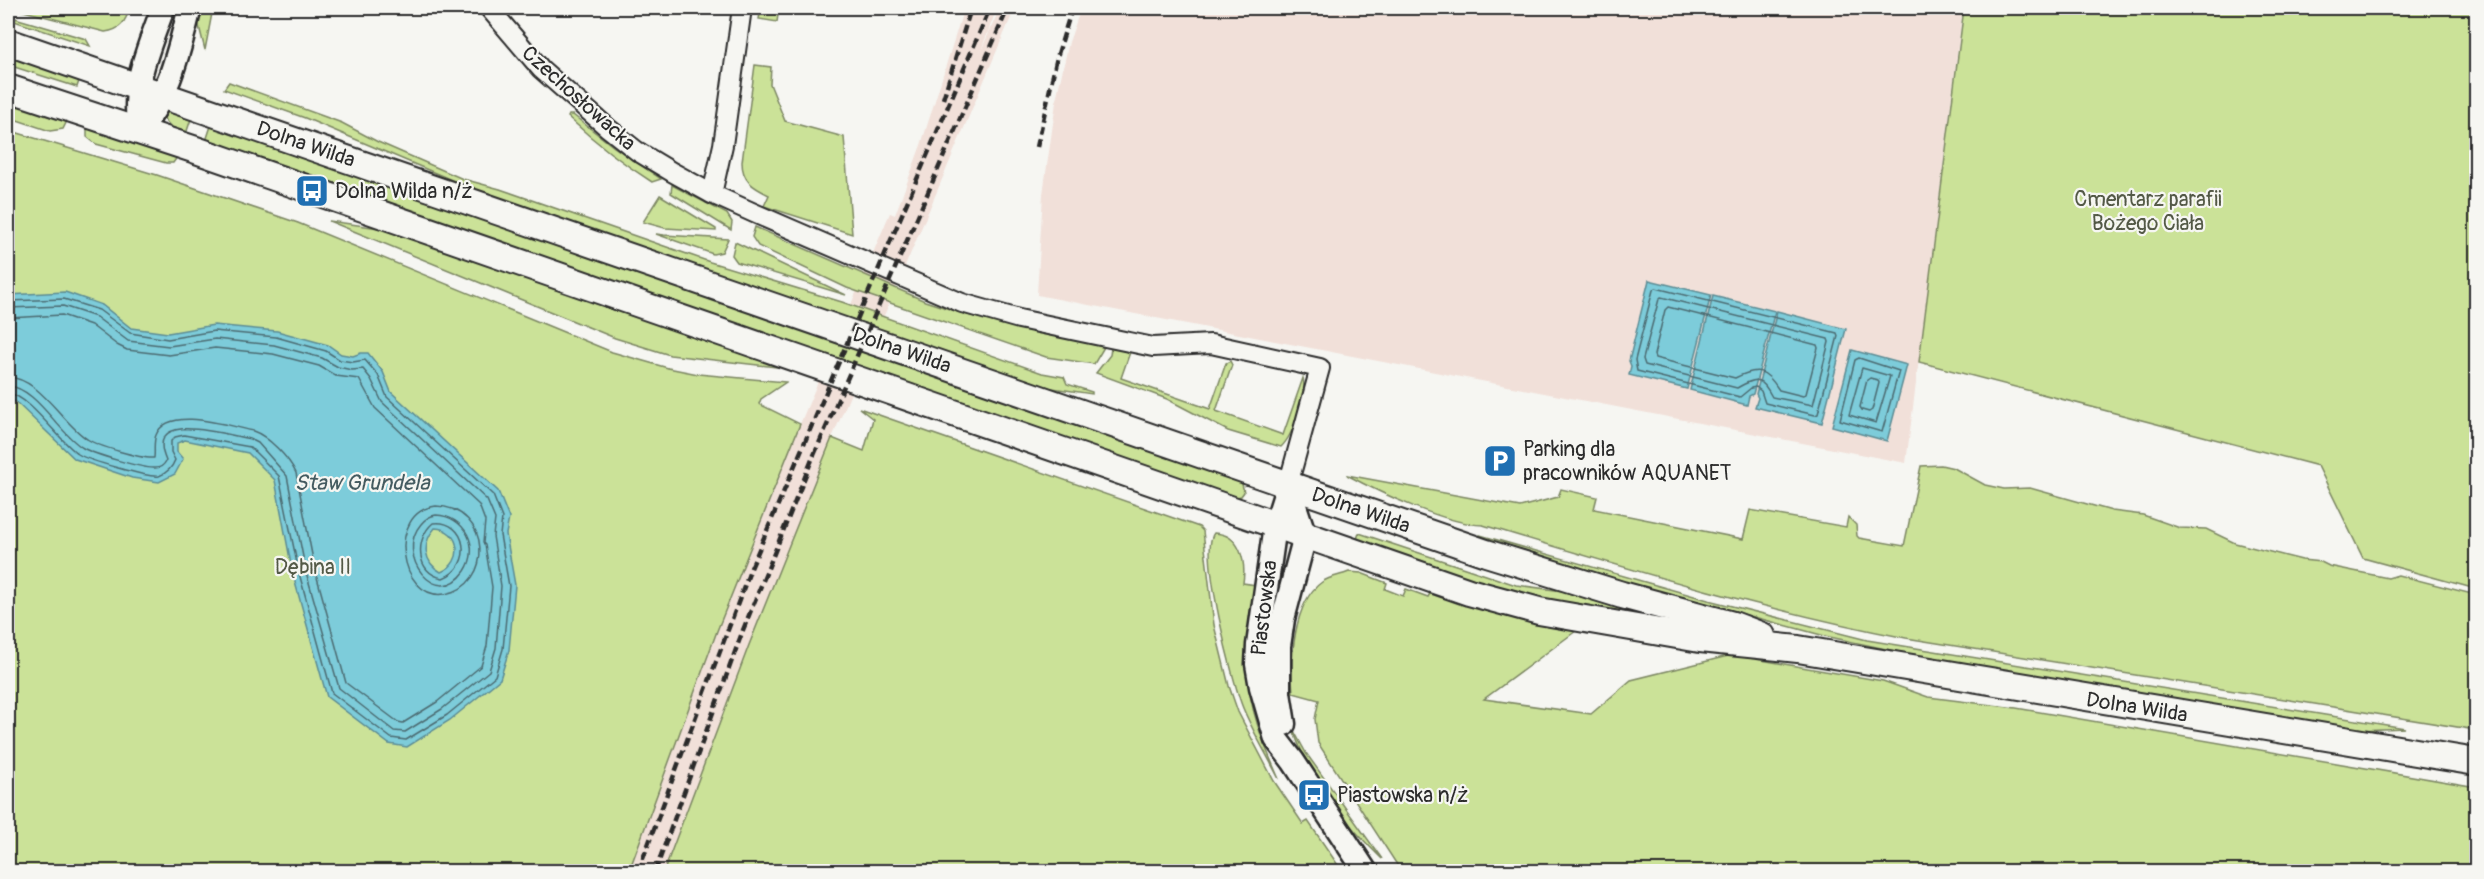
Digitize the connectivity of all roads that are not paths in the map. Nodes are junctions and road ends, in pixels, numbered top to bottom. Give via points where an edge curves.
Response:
1 (163, 8) edge
2 (190, 8) edge
3 (489, 8) edge
4 (742, 8) edge
5 (8, 42) edge
6 (137, 85) junction
7 (8, 88) edge
8 (164, 94) junction
9 (139, 131) junction
10 (712, 194) junction
11 (1320, 368) joint
12 (1288, 485) junction
13 (1275, 526) junction
14 (1305, 536) junction
15 (1798, 649) junction
16 (1293, 761) junction
17 (2476, 762) edge
18 (1366, 872) edge

1 - 6 street
2 - 8 street
3 - 10 street, Czechosłowacka via 536,63 591,115 637,151
4 - 10 street via 723,145
5 - 6 main road, Dolna Wilda
6 - 8 main road, Dolna Wilda
6 - 9 street
7 - 9 main road, Dolna Wilda
8 - 9 street
8 - 12 main road, Dolna Wilda
9 - 13 main road, Dolna Wilda
10 - 11 street, Czechosłowacka via 962,303 1153,347 1210,344
11 - 12 street, Piastowska
12 - 13 street, Piastowska
12 - 14 street
12 - 15 main road, Dolna Wilda via 1557,575 1733,625
13 - 14 main road, Dolna Wilda
13 - 16 street, Piastowska via 1257,664 1271,726
14 - 15 main road, Dolna Wilda via 1517,606 1700,639
14 - 16 street, Piastowska via 1283,619 1277,667 1281,712
15 - 17 main road, Dolna Wilda
16 - 18 street, Piastowska

